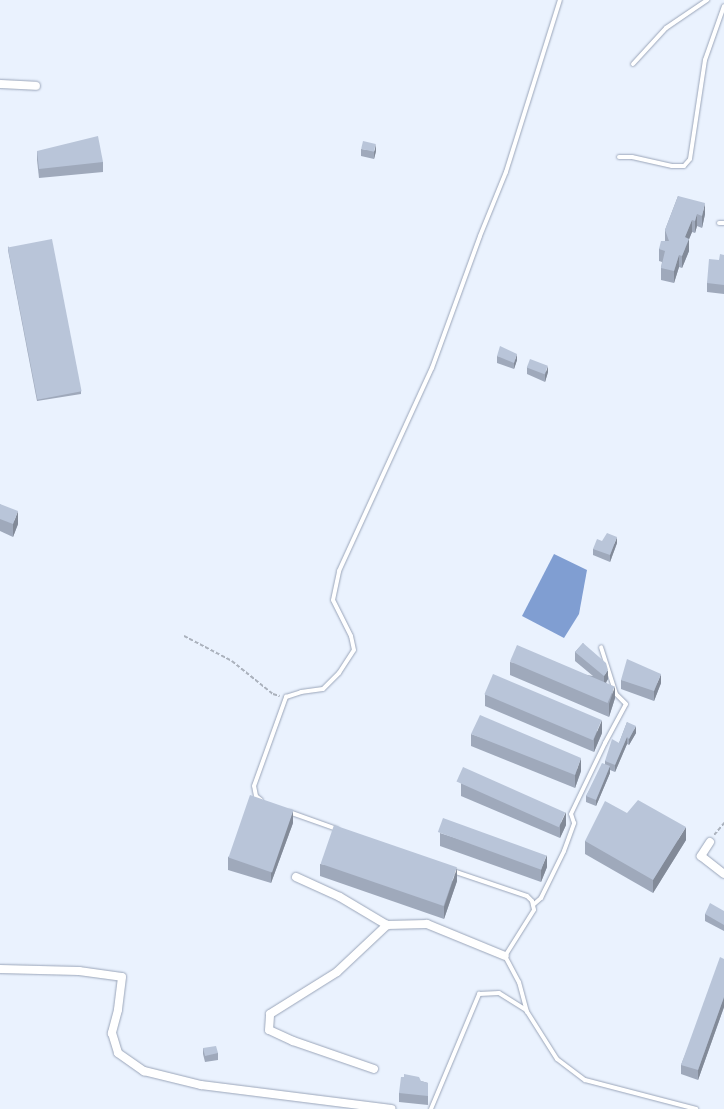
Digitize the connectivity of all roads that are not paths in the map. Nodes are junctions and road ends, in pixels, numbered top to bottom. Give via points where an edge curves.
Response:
1 (560, 0) edge
2 (707, 0) edge
3 (724, 6) edge
4 (633, 64) dead end
5 (0, 84) edge
6 (36, 86) dead end
7 (619, 157) dead end
8 (719, 223) dead end
9 (724, 223) edge
10 (601, 647) dead end
11 (266, 804) edge
12 (281, 809) edge
13 (341, 831) edge
14 (710, 842) road end
15 (447, 869) edge
16 (724, 874) edge
17 (296, 877) dead end
18 (533, 905) junction
19 (387, 925) junction
20 (505, 956) junction
21 (0, 969) edge
22 (527, 1012) junction
23 (374, 1069) dead end
24 (392, 1109) edge
25 (431, 1109) edge
26 (696, 1109) edge

1 - 11 lane via 506,172 432,368 339,571 333,600 351,636 354,650 339,674 323,689 287,697 254,786 256,796
2 - 4 lane via 666,28
3 - 7 lane via 705,60 690,159 684,166 672,166 632,157
5 - 6 street
8 - 9 lane
10 - 18 lane via 616,694 626,704 604,743 571,814 574,823 564,851 541,898
12 - 13 lane
14 - 16 street via 701,856
15 - 18 lane via 527,896
17 - 19 street via 340,897
18 - 20 lane via 534,910
19 - 20 street via 426,924
19 - 23 street via 337,972 270,1014 269,1030
20 - 22 lane via 519,982
21 - 24 street via 80,971 122,977 112,1033 118,1053 144,1070 201,1085
22 - 25 lane via 499,993 479,994
22 - 26 lane via 557,1059 585,1080

